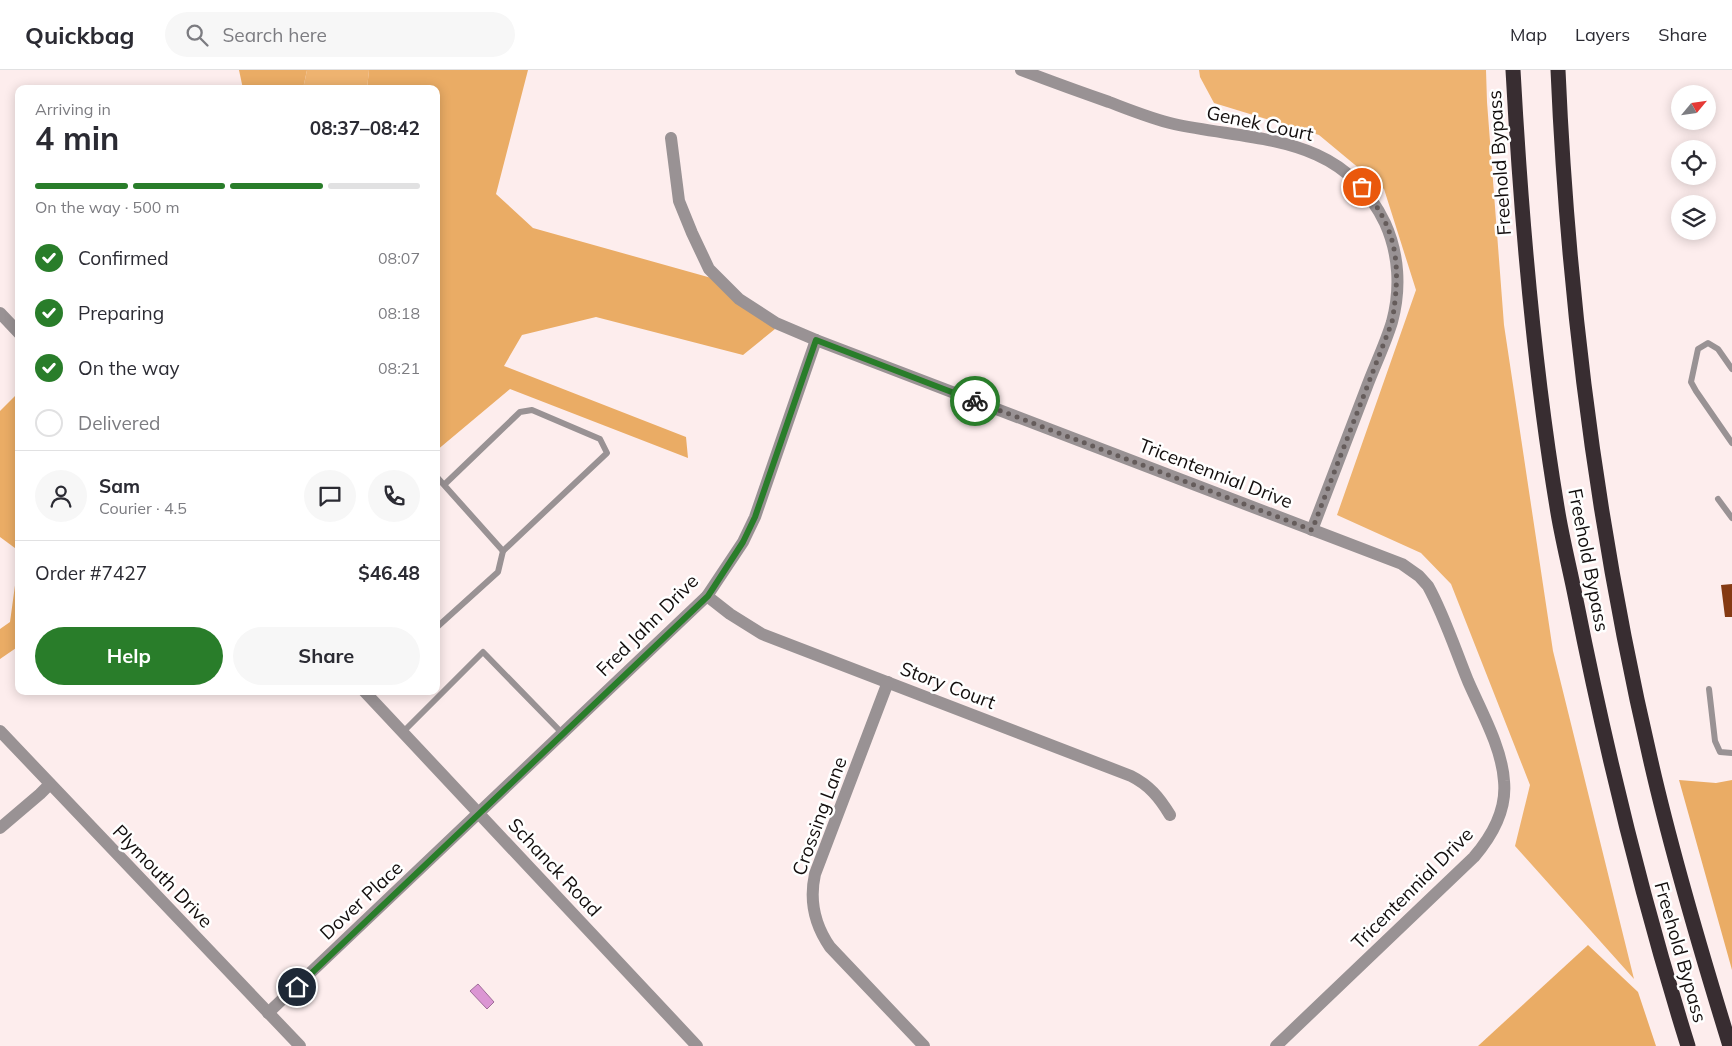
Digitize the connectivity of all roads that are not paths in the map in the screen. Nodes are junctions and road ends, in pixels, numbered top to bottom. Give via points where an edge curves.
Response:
1 (1021, 70) edge
2 (1513, 70) edge
3 (1558, 70) edge
4 (671, 138) dead end
5 (0, 314) edge
6 (15, 329) edge
7 (816, 340) junction
8 (1732, 370) edge
9 (1732, 443) edge
10 (440, 480) edge
11 (445, 484) junction
12 (1718, 499) dead end
13 (1732, 518) edge
14 (1312, 530) junction
15 (502, 551) junction
16 (708, 596) junction
17 (440, 624) edge
18 (888, 682) junction
19 (1709, 689) dead end
20 (368, 695) edge
21 (0, 731) edge
22 (403, 732) junction
23 (563, 734) junction
24 (1732, 752) edge
25 (50, 784) junction
26 (480, 814) junction
27 (1170, 815) dead end
28 (0, 828) edge
29 (268, 1013) junction
30 (300, 1046) edge
31 (697, 1046) edge
32 (924, 1046) edge
33 (1276, 1046) edge
34 (1688, 1046) edge
35 (1730, 1046) edge

1 - 14 street, Genek Court via 1173,124 1266,140 1312,152 1339,165 1355,179 1381,214 1396,256 1396,299 1392,322
2 - 34 highway, Freehold Bypass via 1527,266 1557,509 1621,807 1650,920
3 - 35 highway, Freehold Bypass via 1568,237 1580,355 1609,553 1653,772
4 - 7 street, Tricentennial Drive via 680,201 710,269 739,299 776,323
5 - 6 street
7 - 14 street, Tricentennial Drive
7 - 16 street, Fred Jahn Drive via 755,517
8 - 9 lane via 1718,349 1708,343 1698,349 1692,382
10 - 11 lane
11 - 15 lane
11 - 15 lane via 520,412 532,410 600,439 607,453
12 - 13 lane
14 - 33 street, Tricentennial Drive via 1402,564 1428,586 1497,748 1504,781 1504,800 1492,834 1474,858
15 - 17 lane via 498,572
16 - 18 street, Story Court via 762,634
16 - 23 street, Fred Jahn Drive
18 - 27 street, Story Court via 1131,776 1155,793
18 - 32 street, Crossing Lane via 815,874 812,903 815,919 830,947
19 - 24 lane via 1715,741 1720,752
20 - 22 street, Schanck Road
21 - 25 street, Plymouth Drive
22 - 23 lane via 483,652
22 - 26 street, Schanck Road
23 - 26 street, Fred Jahn Drive
25 - 28 street
25 - 29 street, Plymouth Drive
26 - 29 street, Dover Place
26 - 31 street, Schanck Road
29 - 30 street, Plymouth Drive

